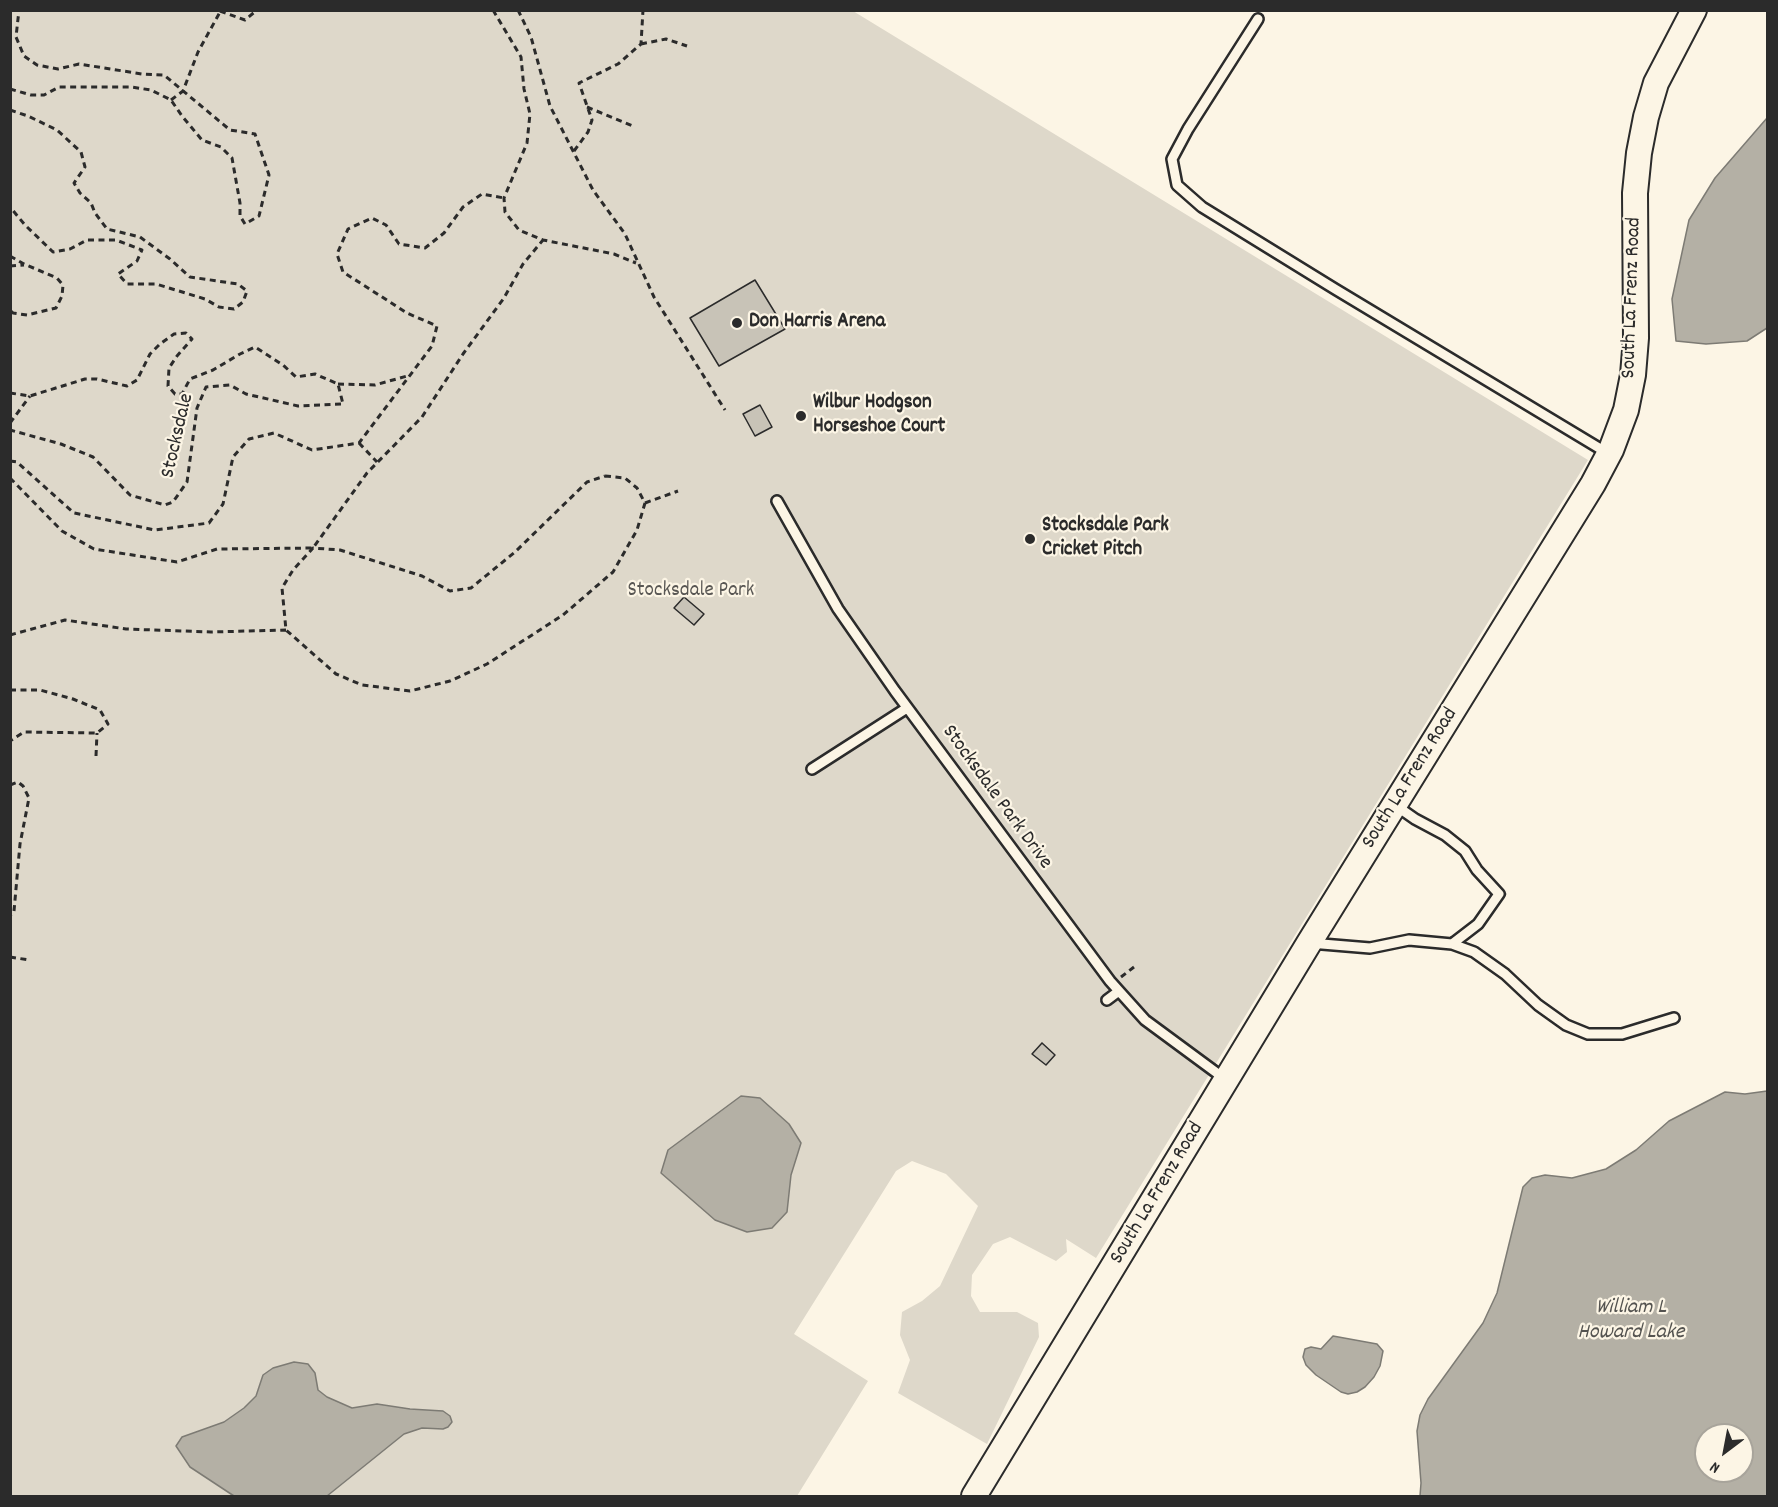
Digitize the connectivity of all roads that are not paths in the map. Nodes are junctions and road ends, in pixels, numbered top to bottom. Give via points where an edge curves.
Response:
1 (1694, 10) edge
2 (1258, 19) dead end
3 (1609, 454) junction
4 (777, 501) dead end
5 (908, 708) junction
6 (812, 769) dead end
7 (1395, 805) junction
8 (1309, 943) junction
9 (1452, 944) junction
10 (1119, 991) junction
11 (1107, 1000) dead end
12 (1674, 1018) dead end
13 (1227, 1081) junction
14 (974, 1497) edge

1 - 3 street, South La Frenz Road via 1656,83 1644,126 1635,193 1633,375 1626,410
2 - 3 lane via 1172,159 1177,185 1202,207 1335,290
3 - 7 street, South La Frenz Road
4 - 5 lane, Stocksdale Park Drive via 838,609
5 - 6 lane
5 - 10 lane, Stocksdale Park Drive
7 - 8 street, South La Frenz Road
7 - 9 lane via 1465,851 1499,894 1478,924
8 - 9 lane via 1370,948 1409,940
8 - 13 street, South La Frenz Road
9 - 12 lane via 1474,952 1538,1005 1566,1025 1588,1034 1622,1034
10 - 11 lane
10 - 13 lane, Stocksdale Park Drive via 1145,1020
13 - 14 street, South La Frenz Road

